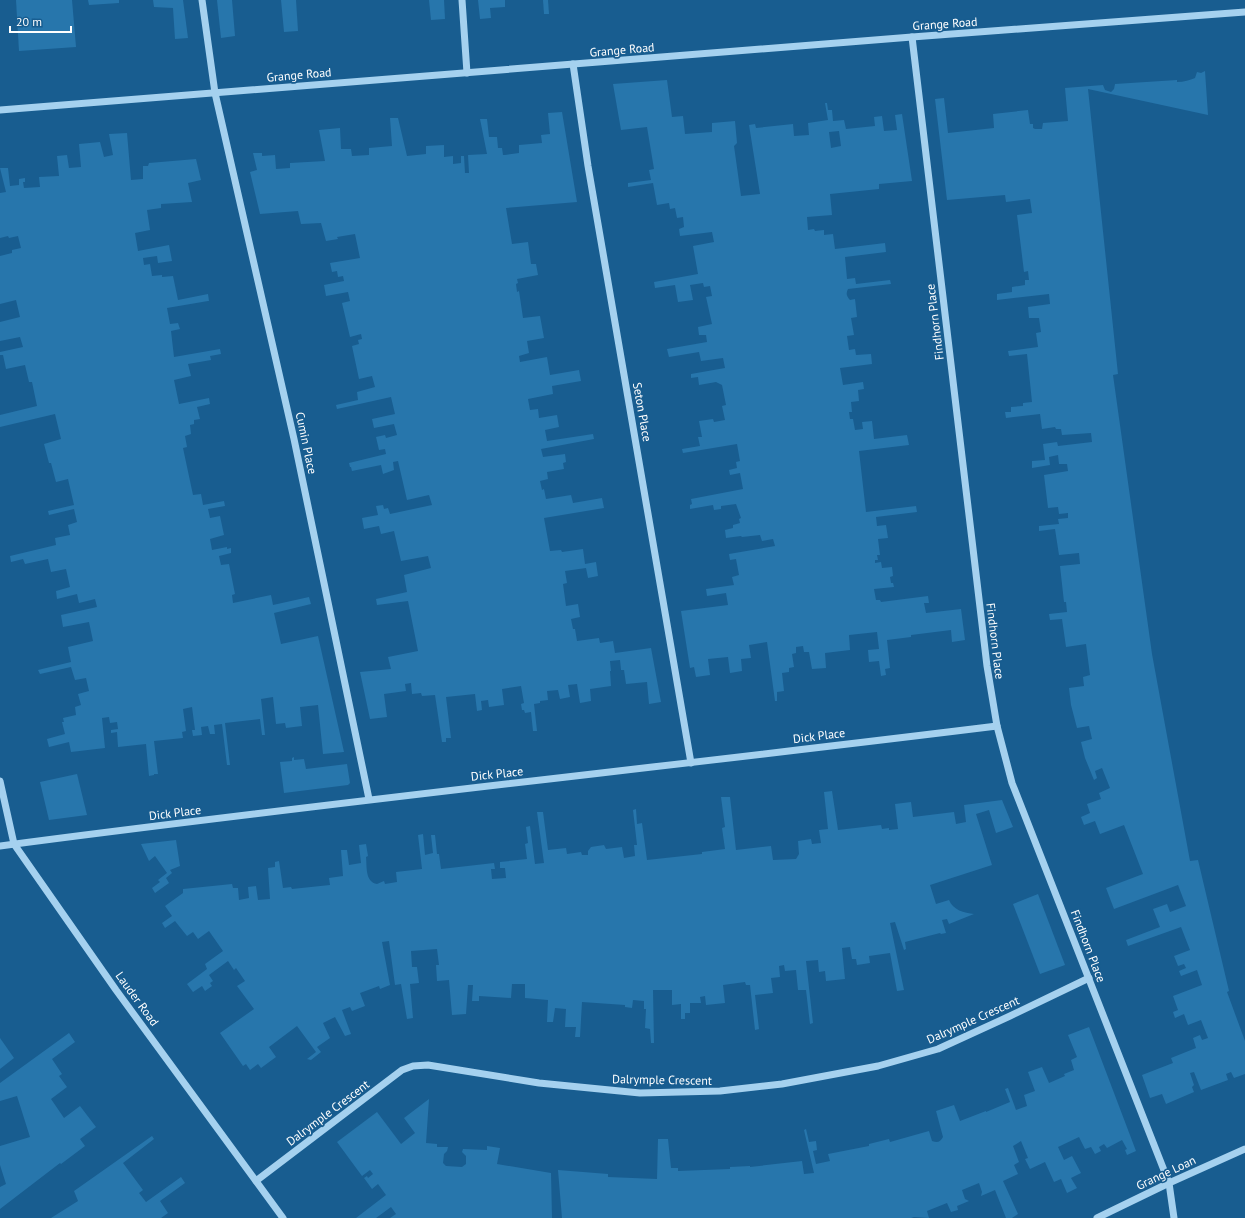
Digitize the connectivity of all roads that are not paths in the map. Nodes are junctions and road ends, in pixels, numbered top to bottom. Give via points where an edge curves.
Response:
1 (202, 0) edge
2 (462, 0) edge
3 (1245, 12) edge
4 (912, 37) junction
5 (573, 64) junction
6 (467, 73) junction
7 (215, 93) junction
8 (0, 110) edge
9 (997, 726) junction
10 (691, 763) junction
11 (0, 781) edge
12 (369, 799) junction
13 (14, 844) junction
14 (0, 846) edge
15 (1089, 978) junction
16 (1245, 1149) edge
17 (256, 1182) junction
18 (1168, 1183) junction
19 (283, 1218) edge
20 (1097, 1218) edge
21 (1174, 1218) edge

1 - 7 street, Cumin Place
2 - 6 street
3 - 4 street, Grange Road
4 - 5 street, Grange Road
4 - 9 street, Findhorn Place via 987,666
5 - 6 street, Grange Road
5 - 10 street, Seton Place via 588,166
6 - 7 street, Grange Road
7 - 8 street, Grange Road
7 - 12 street, Cumin Place via 294,439
9 - 10 street, Dick Place
9 - 15 street, Findhorn Place via 1012,783
10 - 12 street, Dick Place
11 - 13 street, Lauder Road
12 - 13 street, Dick Place
13 - 14 street, Dick Place
13 - 17 street, Lauder Road via 116,990
15 - 17 street, Dalrymple Crescent via 938,1049 858,1071 720,1092 640,1093 539,1083 428,1065 413,1066 402,1070
15 - 18 street, Findhorn Place
16 - 18 street, Grange Loan
17 - 19 street, Lauder Road
18 - 20 street, Grange Loan
18 - 21 street, Findhorn Place

